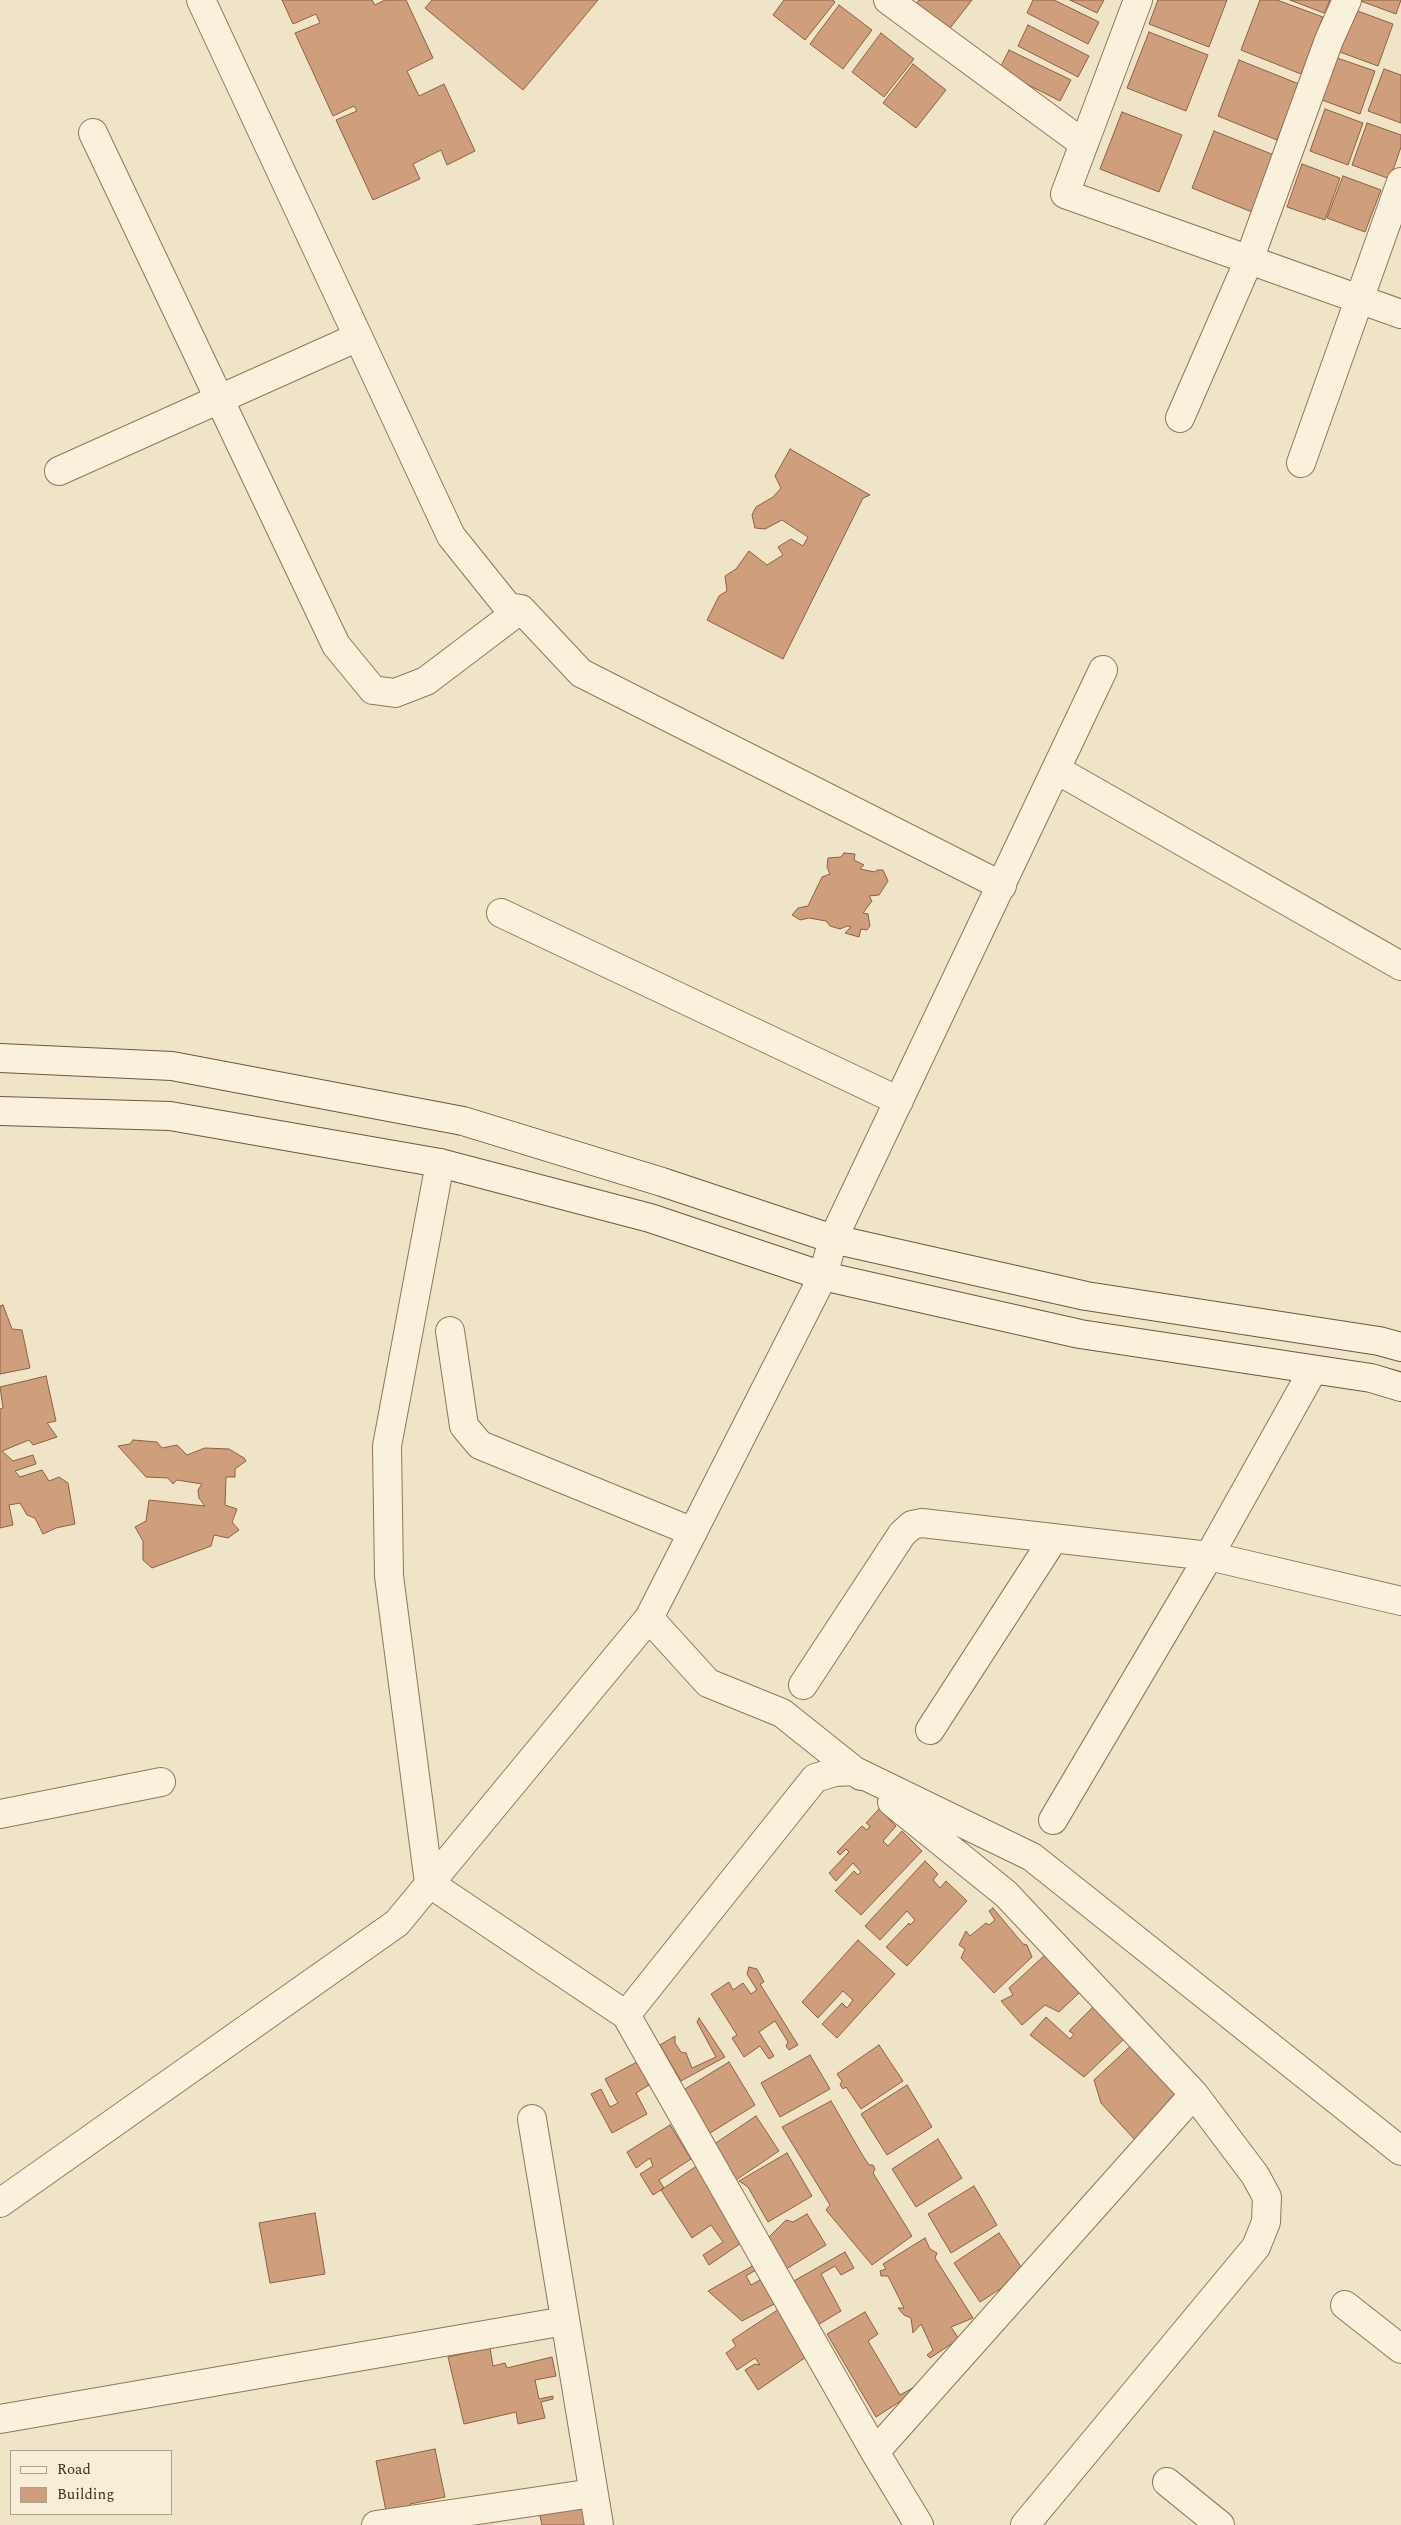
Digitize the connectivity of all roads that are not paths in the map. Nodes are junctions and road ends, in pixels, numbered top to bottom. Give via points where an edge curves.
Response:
1 (200, 0) edge
2 (888, 0) edge
3 (1138, 0) edge
4 (1347, 0) edge
5 (93, 134) dead end
6 (1084, 144) junction
7 (1401, 182) edge
8 (1249, 260) junction
9 (1359, 299) junction
10 (1401, 314) edge
11 (358, 337) junction
12 (220, 399) junction
13 (1180, 418) dead end
14 (1301, 463) dead end
15 (59, 472) dead end
16 (521, 609) junction
17 (1103, 670) dead end
18 (1057, 770) junction
19 (1002, 886) junction
20 (501, 913) dead end
21 (1401, 966) edge
22 (0, 1058) edge
23 (899, 1101) junction
24 (0, 1111) edge
25 (440, 1163) junction
26 (833, 1239) junction
27 (823, 1276) junction
28 (450, 1331) dead end
29 (1401, 1347) edge
30 (1313, 1370) junction
31 (1401, 1387) edge
32 (692, 1532) junction
33 (1054, 1538) junction
34 (1208, 1556) junction
35 (1401, 1601) edge
36 (649, 1618) junction
37 (803, 1685) dead end
38 (930, 1730) dead end
39 (855, 1772) junction
40 (161, 1782) dead end
41 (0, 1814) edge
42 (1053, 1820) dead end
43 (429, 1883) junction
44 (626, 2015) junction
45 (1194, 2094) junction
46 (532, 2119) dead end
47 (1401, 2151) edge
48 (0, 2203) edge
49 (1345, 2305) dead end
50 (565, 2320) junction
51 (1401, 2349) edge
52 (0, 2419) edge
53 (875, 2452) junction
54 (1167, 2482) dead end
55 (593, 2493) junction
56 (376, 2525) edge
57 (599, 2525) edge
58 (919, 2525) edge
59 (1025, 2525) edge
60 (1220, 2525) edge

1 - 11 street
2 - 6 street
3 - 6 street
4 - 8 street via 1329,40
5 - 12 street
6 - 8 street via 1065,194
7 - 9 street
8 - 9 street
8 - 13 street
9 - 10 street
9 - 14 street
11 - 12 street
11 - 16 street via 451,536 508,607
12 - 15 street
12 - 16 street via 336,645 372,690 395,693 426,681
16 - 19 street via 582,673
17 - 18 street
18 - 19 street
18 - 21 street
19 - 23 street
20 - 23 street
22 - 26 street via 172,1066 463,1121
23 - 26 street
24 - 25 street via 170,1116
25 - 27 street via 650,1218
25 - 43 street via 387,1446 389,1576
26 - 27 street
26 - 29 street via 1086,1296
27 - 30 street via 1080,1334
27 - 32 street
28 - 32 street via 464,1426 480,1445
30 - 31 street via 1371,1378
30 - 34 street
32 - 36 street
33 - 34 street
33 - 37 street via 922,1523 912,1525 902,1534
33 - 38 street
34 - 35 street
34 - 42 street
36 - 39 street via 708,1683 782,1713
36 - 43 street
39 - 44 street via 835,1772 815,1778
39 - 45 street via 1006,1894
39 - 47 street via 1032,1857
40 - 41 street
43 - 44 street
43 - 48 street via 397,1923
44 - 53 street
45 - 53 street
45 - 59 street via 1255,2175 1267,2197 1266,2222 1256,2248
46 - 50 street
49 - 51 street
50 - 52 street
50 - 55 street
53 - 58 street
54 - 60 street
55 - 56 street
55 - 57 street

